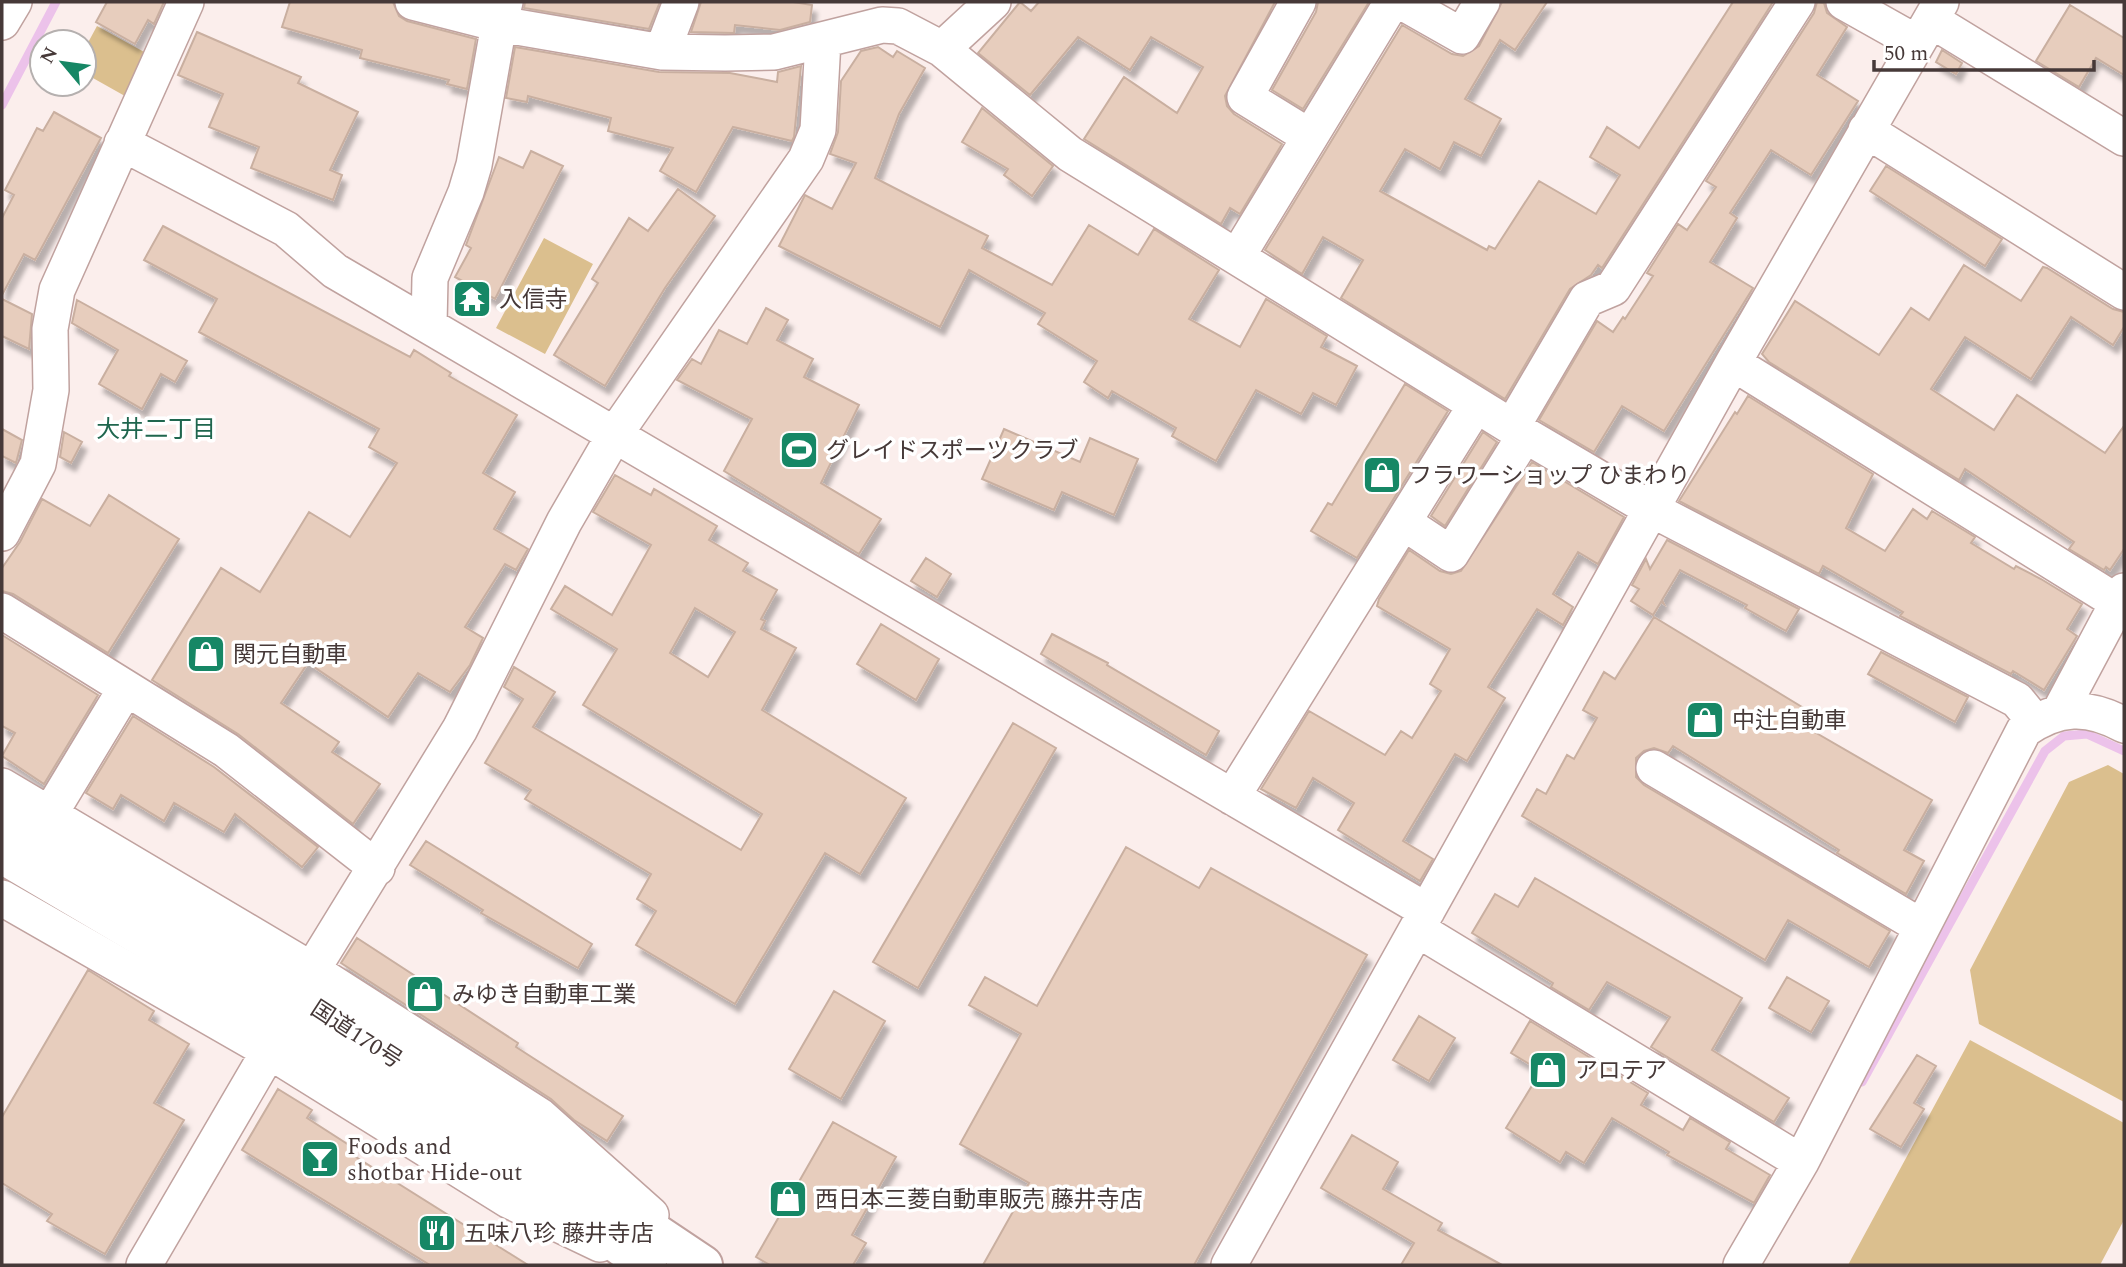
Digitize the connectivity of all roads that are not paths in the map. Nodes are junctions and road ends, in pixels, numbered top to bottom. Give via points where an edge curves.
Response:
1 (13, 2) edge
2 (186, 2) edge
3 (412, 2) edge
4 (681, 2) edge
5 (993, 2) edge
6 (1298, 2) edge
7 (1392, 2) edge
8 (1402, 2) edge
9 (1482, 2) edge
10 (1797, 2) edge
11 (1844, 2) edge
12 (502, 13) edge
13 (2, 22) edge
14 (1930, 22) edge
15 (823, 41) junction
16 (942, 49) junction
17 (662, 52) junction
18 (1866, 131) junction
19 (1310, 137) junction
20 (2124, 138) edge
21 (122, 143) junction
22 (1237, 257) junction
23 (2124, 292) edge
24 (429, 325) junction
25 (1733, 363) junction
26 (1476, 405) junction
27 (1518, 431) junction
28 (615, 434) junction
29 (1651, 509) junction
30 (1415, 530) dead end
31 (2, 533) edge
32 (2120, 597) edge
33 (2, 611) edge
34 (126, 688) junction
35 (2047, 718) junction
36 (2124, 725) edge
37 (1654, 768) dead end
38 (2, 786) edge
39 (1232, 797) junction
40 (51, 812) junction
41 (2, 817) edge
42 (2, 854) edge
43 (377, 869) junction
44 (2, 898) edge
45 (1422, 920) junction
46 (1922, 927) junction
47 (312, 970) junction
48 (269, 1051) junction
49 (1801, 1162) junction
50 (144, 1265) edge
51 (646, 1265) edge
52 (706, 1265) edge
53 (1229, 1265) edge
54 (1741, 1265) edge

1 - 13 street
2 - 21 street
3 - 12 street
4 - 17 street
5 - 16 street
6 - 19 street via 1245,97
7 - 19 street
8 - 9 street via 1462,36
10 - 27 street via 1613,288 1587,299
11 - 14 street
12 - 17 street
12 - 24 street via 474,164 430,278
14 - 18 street
14 - 20 street
15 - 16 street via 882,25 898,26
15 - 17 street via 774,52
15 - 28 street via 818,130 806,159
16 - 22 street via 1070,154
18 - 23 street
18 - 25 street
19 - 22 street
21 - 24 street via 286,229 335,271
21 - 31 street via 57,290 50,329 51,390 38,464
22 - 26 street
24 - 28 street
25 - 29 street
25 - 32 street
26 - 27 street
26 - 39 street
27 - 29 street
27 - 30 street via 1451,554
28 - 39 street
28 - 43 street via 564,522 460,729
29 - 35 street
29 - 45 street
32 - 35 street
33 - 34 street
34 - 40 street
34 - 43 street via 226,750
35 - 36 street via 2101,712
35 - 46 street via 2024,730
37 - 46 street
38 - 40 street
39 - 45 street
40 - 47 street
41 - 52 highway, 国道170号 via 295,992
42 - 51 highway, 国道170号 via 499,1158
43 - 47 street
44 - 48 street
45 - 49 street
45 - 53 street
46 - 49 street
47 - 52 street via 540,1116
48 - 50 street
48 - 51 street via 508,1200
49 - 54 street

